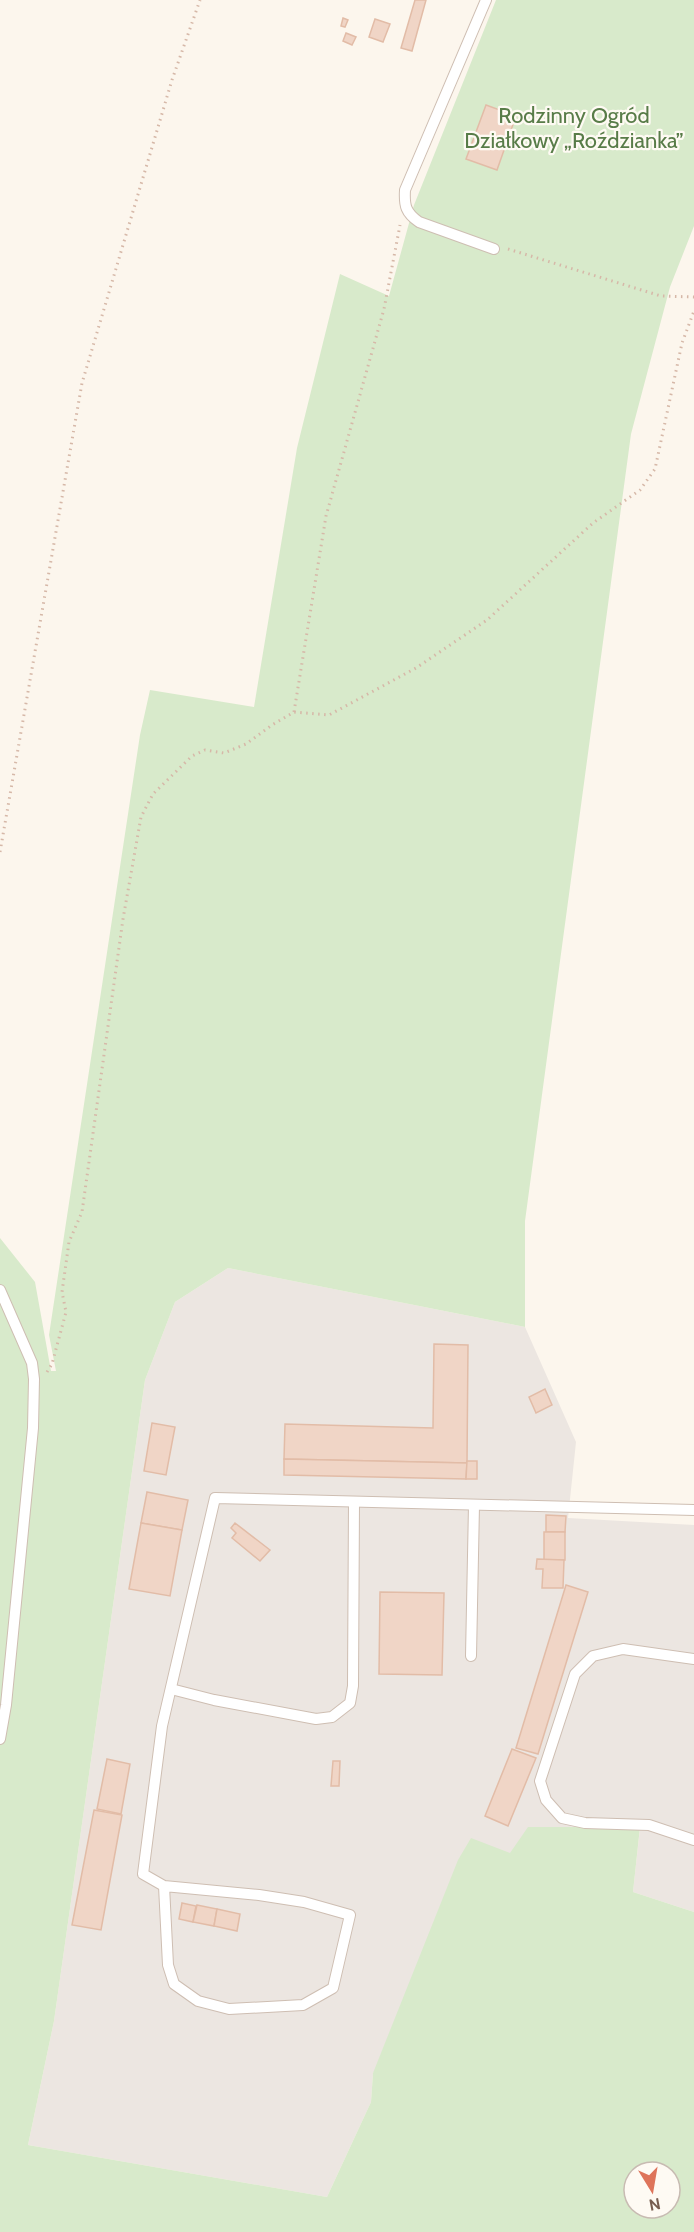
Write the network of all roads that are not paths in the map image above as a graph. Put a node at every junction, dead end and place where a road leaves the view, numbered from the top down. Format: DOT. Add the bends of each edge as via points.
graph roads {
  1 [pos="486,0"];
  2 [pos="494,249"];
  3 [pos="0,1290"];
  4 [pos="354,1502"];
  5 [pos="474,1505"];
  6 [pos="694,1510"];
  7 [pos="471,1656"];
  8 [pos="694,1659"];
  9 [pos="171,1689"];
  10 [pos="0,1739"];
  11 [pos="694,1840"];
  12 [pos="164,1887"];
  1 -- 2 [label="lane" via="405,190 404,204 419,222"];
  3 -- 10 [label="lane" via="32,1363 34,1379 32,1440"];
  4 -- 5 [label="lane"];
  4 -- 9 [label="lane" via="215,1498"];
  4 -- 9 [label="lane" via="350,1703 332,1717 316,1719"];
  5 -- 6 [label="lane"];
  5 -- 7 [label="lane"];
  8 -- 11 [label="lane" via="623,1649 593,1656 575,1674 540,1781 546,1800 562,1818 649,1826"];
  9 -- 12 [label="lane" via="162,1726 143,1874"];
  12 -- 12 [label="lane" via="168,1965 174,1984 198,2001 229,2009 303,2005 333,1988 350,1915 259,1895"];
}
